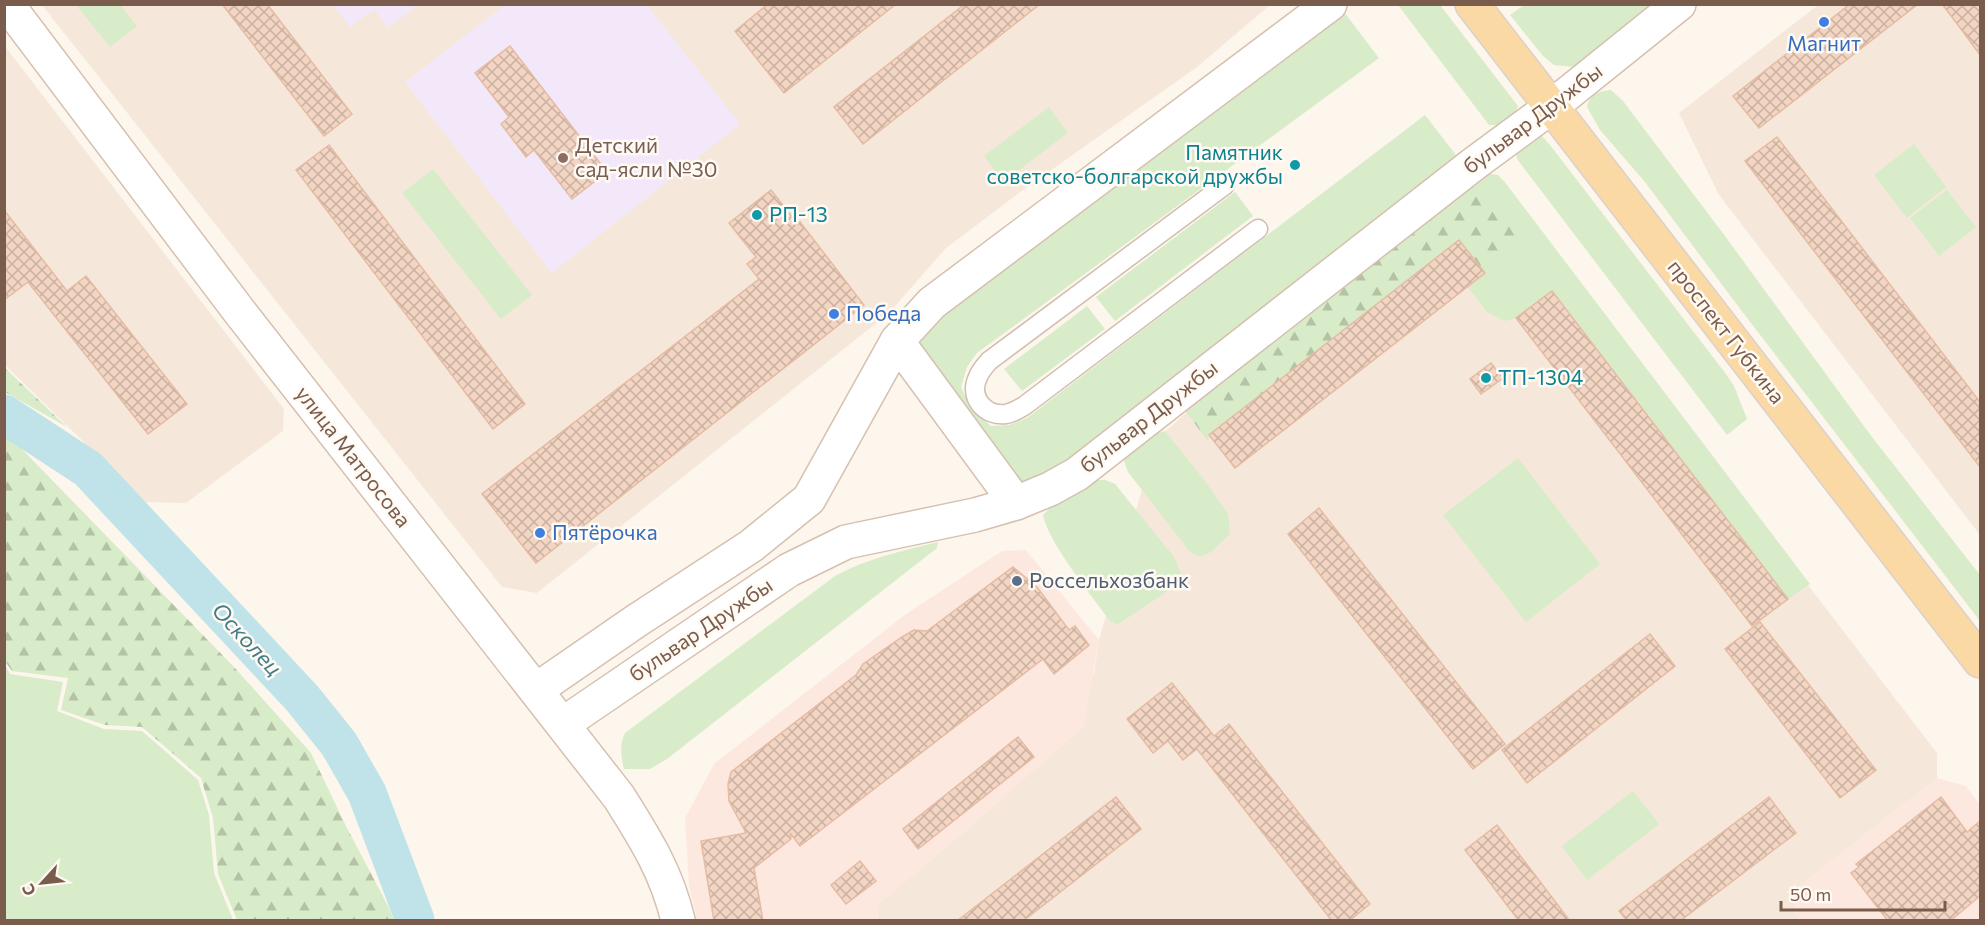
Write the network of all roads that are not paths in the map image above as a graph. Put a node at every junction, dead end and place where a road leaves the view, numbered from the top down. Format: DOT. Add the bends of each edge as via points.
graph roads {
  1 [pos="7,4"];
  2 [pos="1330,4"];
  3 [pos="1472,4"];
  4 [pos="1679,4"];
  5 [pos="1551,107"];
  6 [pos="1225,184"];
  7 [pos="1258,229"];
  8 [pos="897,341"];
  9 [pos="1016,503"];
  10 [pos="1980,661"];
  11 [pos="536,690"];
  12 [pos="563,724"];
  13 [pos="678,921"];
  1 -- 11 [label="main road, улица Матросова" via="232,302"];
  2 -- 8 [label="main road, бульвар Дружбы" via="932,303"];
  3 -- 5 [label="main road, проспект Губкина"];
  4 -- 5 [label="main road, бульвар Дружбы"];
  5 -- 9 [label="main road, бульвар Дружбы" via="1077,474"];
  5 -- 10 [label="main road, проспект Губкина"];
  6 -- 7 [label="street" via="989,361 974,389 979,404 992,414 1008,414 1024,406"];
  8 -- 9 [label="main road"];
  8 -- 11 [label="main road, бульвар Дружбы" via="809,499 751,546"];
  9 -- 12 [label="main road, бульвар Дружбы" via="846,542 789,570"];
  11 -- 12 [label="main road, улица Матросова"];
  12 -- 13 [label="main road, улица Матросова" via="640,830 659,863"];
}
